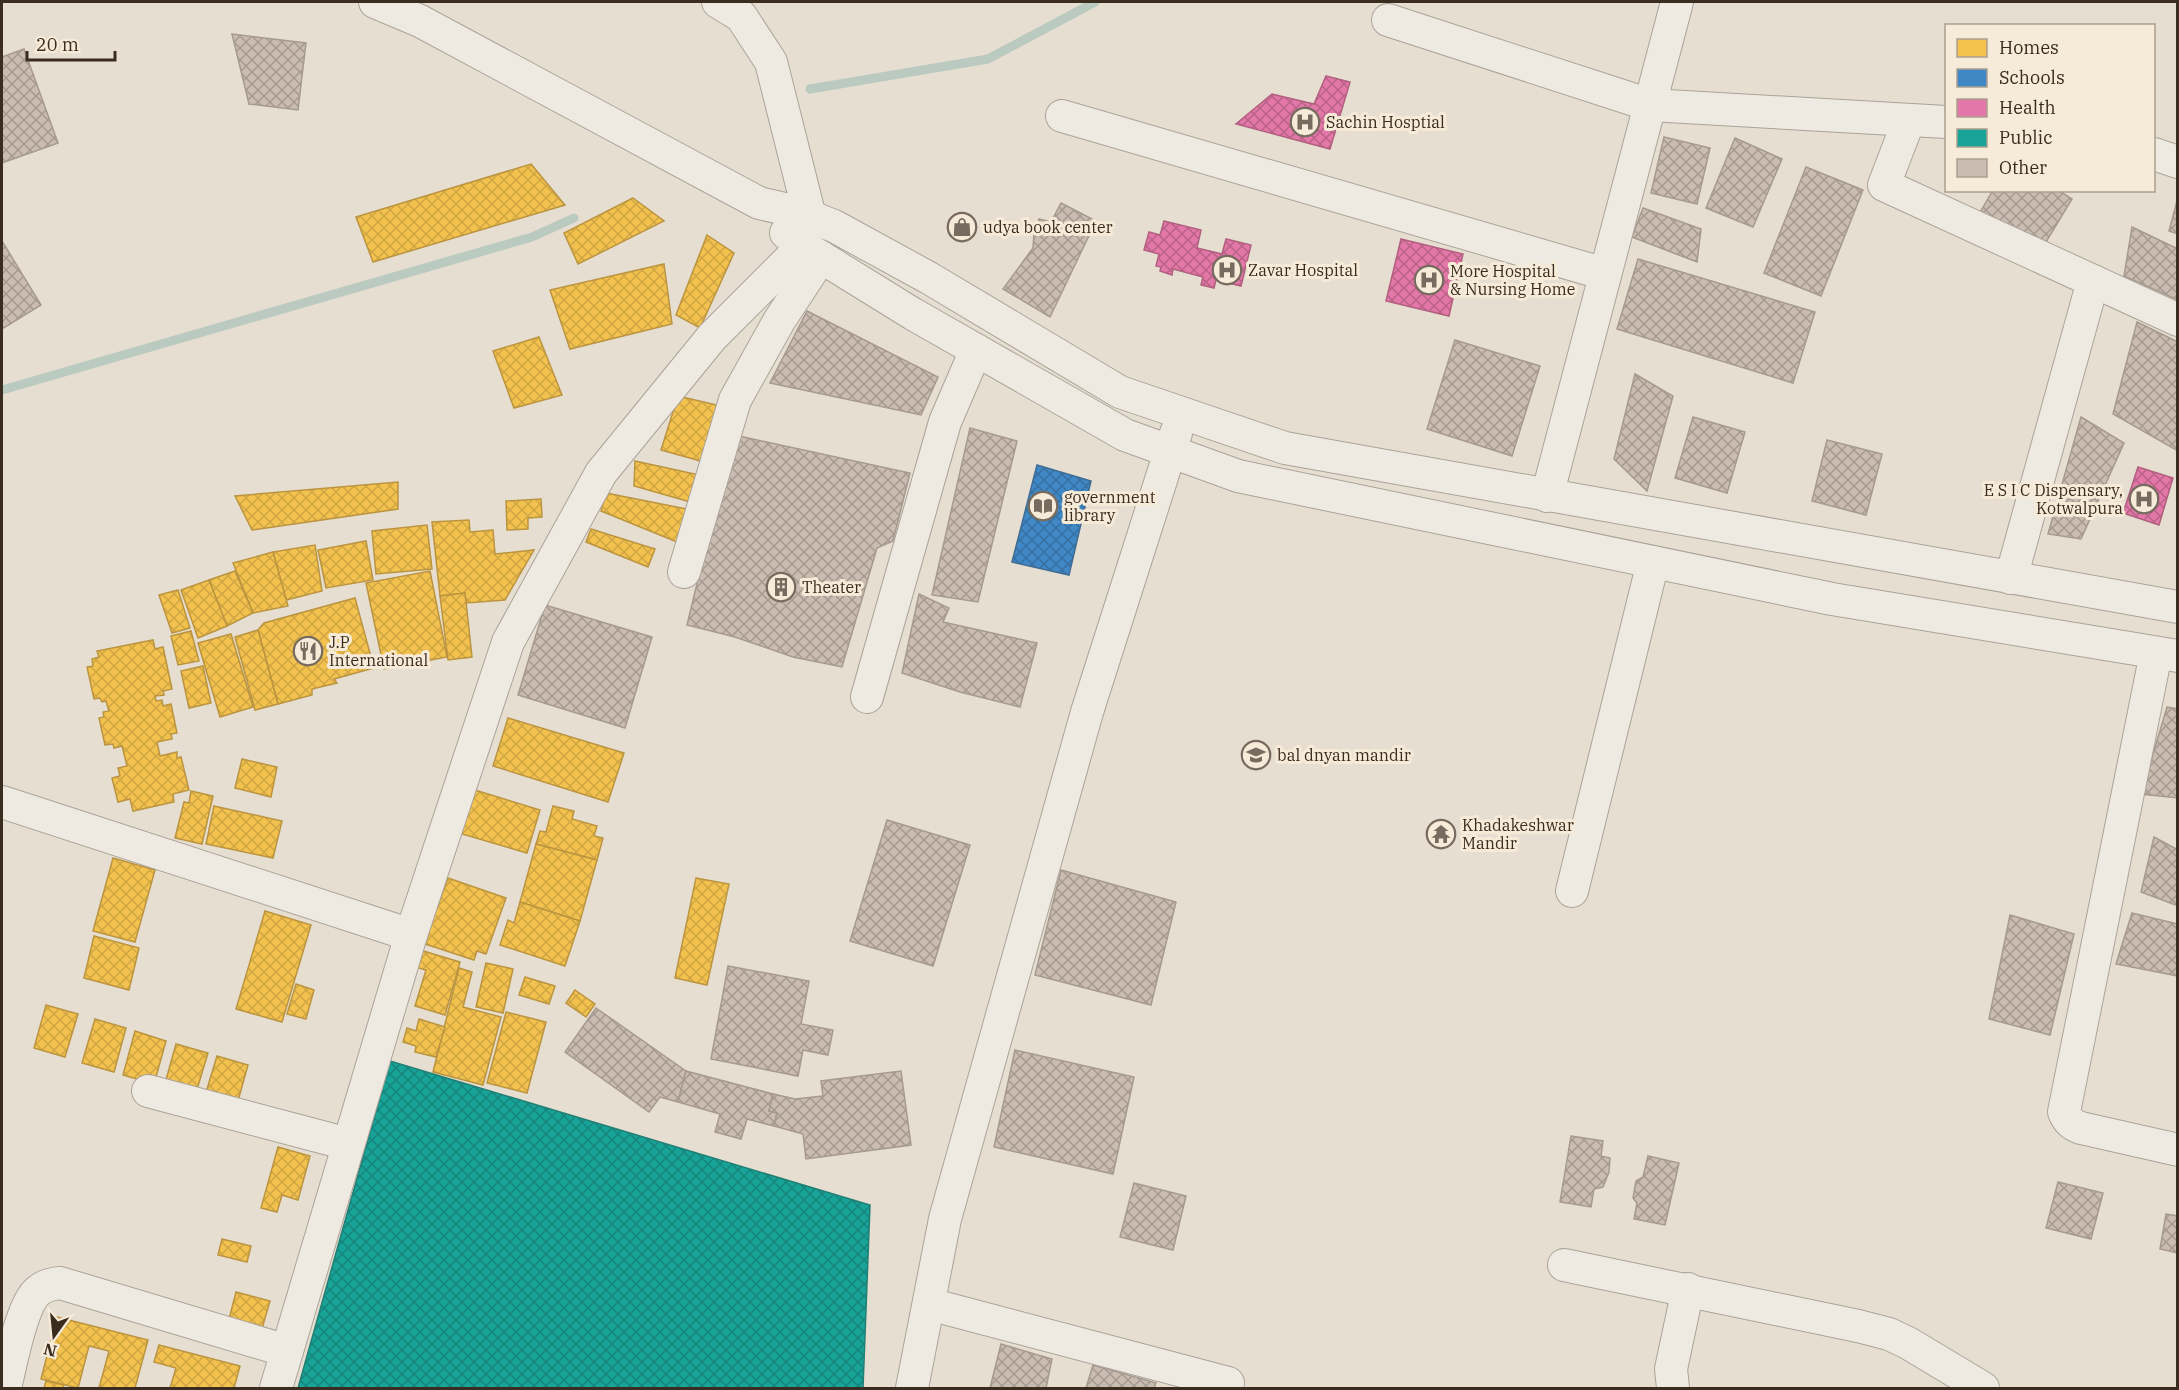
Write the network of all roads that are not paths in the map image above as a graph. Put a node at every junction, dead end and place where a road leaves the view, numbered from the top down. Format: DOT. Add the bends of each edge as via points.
graph roads {
  1 [pos="375,2"];
  2 [pos="718,2"];
  3 [pos="1677,2"];
  4 [pos="1388,20"];
  5 [pos="1650,105"];
  6 [pos="1062,116"];
  7 [pos="1909,120"];
  8 [pos="1945,122"];
  9 [pos="2155,154"];
  10 [pos="2178,162"];
  11 [pos="811,240"];
  12 [pos="1605,274"];
  13 [pos="2093,281"];
  14 [pos="2178,320"];
  15 [pos="976,350"];
  16 [pos="1182,413"];
  17 [pos="1170,451"];
  18 [pos="1547,496"];
  19 [pos="1653,562"];
  20 [pos="684,572"];
  21 [pos="2011,578"];
  22 [pos="2178,607"];
  23 [pos="2167,654"];
  24 [pos="867,697"];
  25 [pos="2,802"];
  26 [pos="1572,891"];
  27 [pos="411,935"];
  28 [pos="148,1092"];
  29 [pos="348,1144"];
  30 [pos="2178,1150"];
  31 [pos="1564,1265"];
  32 [pos="1688,1289"];
  33 [pos="928,1304"];
  34 [pos="287,1351"];
  35 [pos="1228,1383"];
  36 [pos="5,1389"];
  37 [pos="276,1389"];
  38 [pos="912,1389"];
  39 [pos="1673,1389"];
  40 [pos="1983,1389"];
  1 -- 11 [label="street" via="420,21 759,203"];
  2 -- 11 [label="street" via="741,16 771,62"];
  3 -- 5 [label="street"];
  4 -- 5 [label="street"];
  5 -- 7 [label="street"];
  5 -- 12 [label="street"];
  6 -- 12 [label="street"];
  7 -- 8 [label="street"];
  7 -- 13 [label="street" via="1884,185"];
  9 -- 10 [label="street"];
  11 -- 15 [label="street"];
  11 -- 16 [label="street" via="834,226 1120,392"];
  11 -- 20 [label="street" via="779,321 735,400"];
  11 -- 27 [label="street" via="712,337 601,473 508,642"];
  12 -- 18 [label="street"];
  13 -- 14 [label="street"];
  13 -- 21 [label="street"];
  15 -- 17 [label="street" via="1125,435"];
  15 -- 24 [label="street" via="945,422"];
  16 -- 17 [label="street"];
  16 -- 18 [label="street" via="1285,448"];
  17 -- 19 [label="street" via="1238,476"];
  17 -- 33 [label="street" via="1086,712 945,1220"];
  18 -- 21 [label="street"];
  19 -- 23 [label="street" via="1832,599"];
  19 -- 26 [label="street"];
  21 -- 22 [label="street"];
  23 -- 30 [label="street" via="2064,1112 2073,1125"];
  25 -- 27 [label="street"];
  27 -- 29 [label="street"];
  28 -- 29 [label="street"];
  29 -- 34 [label="street"];
  31 -- 32 [label="street"];
  32 -- 39 [label="street" via="1671,1368"];
  32 -- 40 [label="street" via="1889,1334"];
  33 -- 35 [label="street"];
  33 -- 38 [label="street"];
  34 -- 36 [label="street" via="60,1284 48,1285 27,1304"];
  34 -- 37 [label="street"];
}
